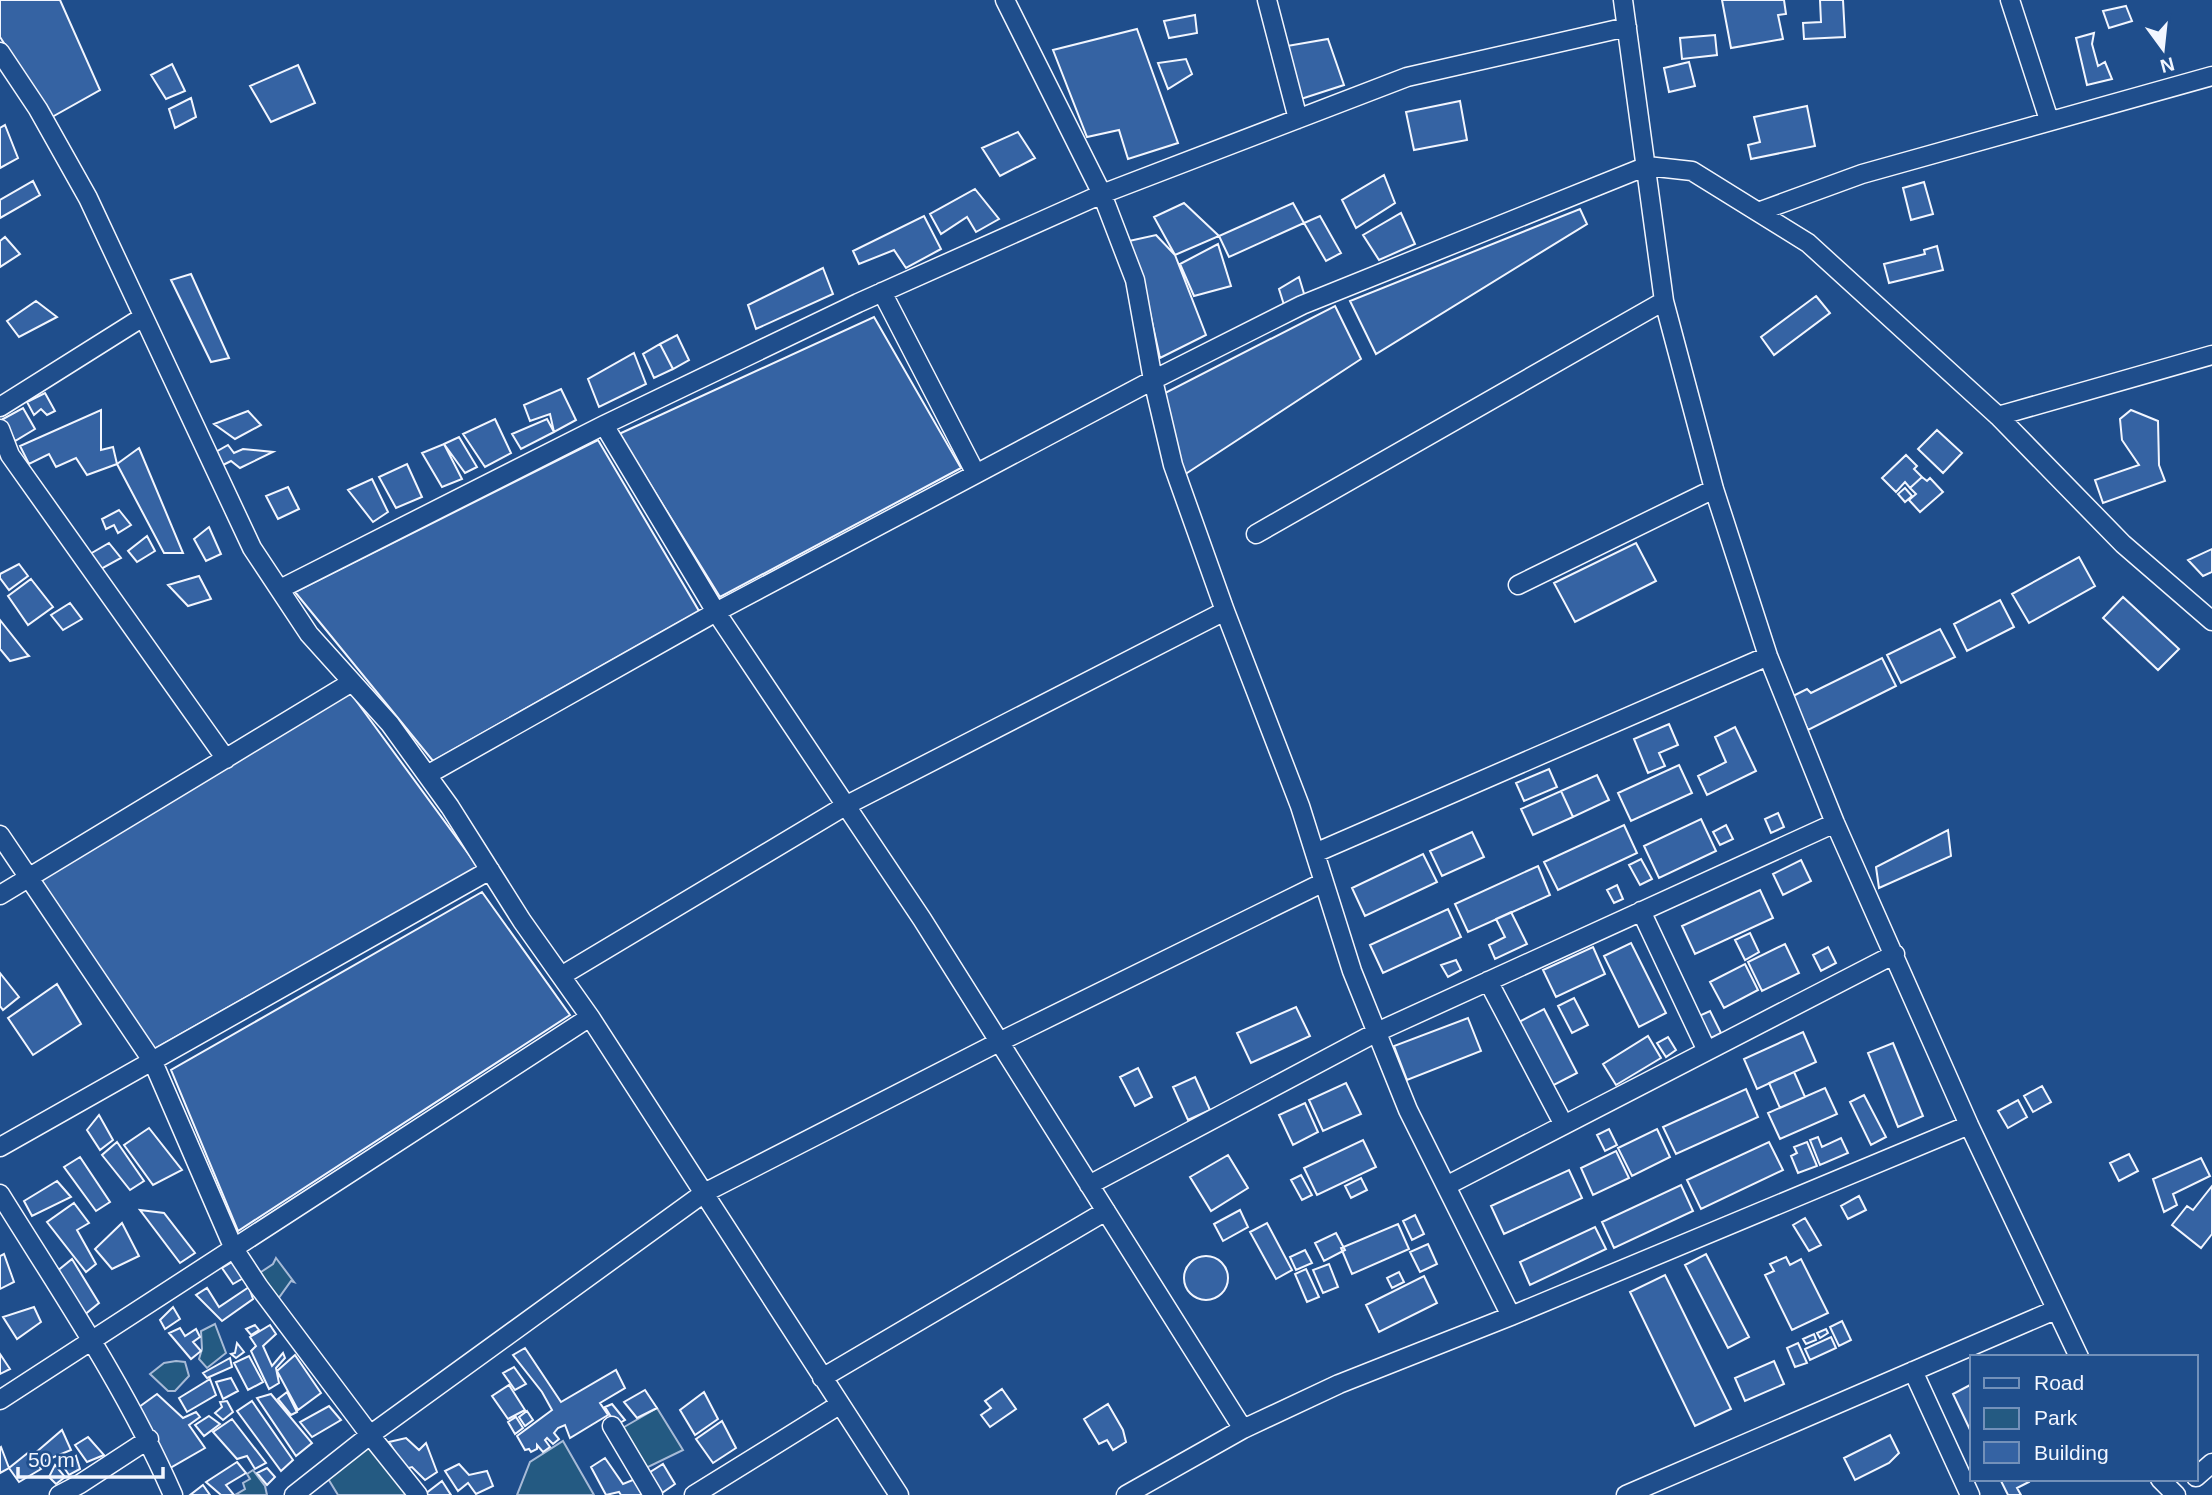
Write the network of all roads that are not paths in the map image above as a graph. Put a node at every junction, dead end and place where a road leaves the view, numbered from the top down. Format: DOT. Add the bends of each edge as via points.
graph roads {
  1 [pos="1005,0"];
  2 [pos="1267,0"];
  3 [pos="1623,0"];
  4 [pos="2010,0"];
  5 [pos="1627,27"];
  6 [pos="0,52"];
  7 [pos="2212,76"];
  8 [pos="1298,119"];
  9 [pos="2049,120"];
  10 [pos="1647,166"];
  11 [pos="1102,194"];
  12 [pos="1758,212"];
  13 [pos="882,292"];
  14 [pos="1664,301"];
  15 [pos="143,317"];
  16 [pos="2212,355"];
  17 [pos="1153,380"];
  18 [pos="0,407"];
  19 [pos="1998,416"];
  20 [pos="604,425"];
  21 [pos="0,429"];
  22 [pos="976,474"];
  23 [pos="1714,489"];
  24 [pos="1256,534"];
  25 [pos="1518,585"];
  26 [pos="280,589"];
  27 [pos="1225,611"];
  28 [pos="716,612"];
  29 [pos="2208,613"];
  30 [pos="1768,656"];
  31 [pos="352,682"];
  32 [pos="226,759"];
  33 [pos="427,775"];
  34 [pos="845,806"];
  35 [pos="1835,823"];
  36 [pos="0,835"];
  37 [pos="1315,853"];
  38 [pos="490,870"];
  39 [pos="29,879"];
  40 [pos="1324,883"];
  41 [pos="0,895"];
  42 [pos="1641,911"];
  43 [pos="1895,954"];
  44 [pos="561,976"];
  45 [pos="1488,981"];
  46 [pos="590,1017"];
  47 [pos="1377,1032"];
  48 [pos="999,1042"];
  49 [pos="1707,1051"];
  50 [pos="153,1062"];
  51 [pos="1564,1125"];
  52 [pos="1969,1125"];
  53 [pos="0,1147"];
  54 [pos="1089,1185"];
  55 [pos="1446,1186"];
  56 [pos="705,1193"];
  57 [pos="0,1194"];
  58 [pos="1106,1211"];
  59 [pos="234,1249"];
  60 [pos="2055,1310"];
  61 [pos="1511,1316"];
  62 [pos="92,1341"];
  63 [pos="2078,1355"];
  64 [pos="1913,1371"];
  65 [pos="822,1378"];
  66 [pos="0,1400"];
  67 [pos="839,1405"];
  68 [pos="612,1426"];
  69 [pos="1243,1429"];
  70 [pos="370,1435"];
  71 [pos="149,1439"];
  72 [pos="2212,1463"];
  73 [pos="2198,1475"];
  74 [pos="2162,1481"];
  75 [pos="59,1495"];
  76 [pos="173,1495"];
  77 [pos="294,1495"];
  78 [pos="418,1495"];
  79 [pos="653,1495"];
  80 [pos="694,1495"];
  81 [pos="899,1495"];
  82 [pos="1126,1495"];
  83 [pos="1626,1495"];
  84 [pos="1969,1495"];
  85 [pos="2176,1495"];
  1 -- 11 [label="street"];
  2 -- 8 [label="street"];
  3 -- 5 [label="street"];
  4 -- 9 [label="street"];
  5 -- 8 [label="street" via="1407,77"];
  5 -- 10 [label="street"];
  6 -- 15 [label="street" via="88,198"];
  7 -- 9 [label="street"];
  8 -- 11 [label="street"];
  9 -- 12 [label="street" via="1862,174"];
  10 -- 12 [label="street" via="1692,171"];
  10 -- 14 [label="street"];
  10 -- 17 [label="street" via="1302,305"];
  11 -- 13 [label="street"];
  11 -- 17 [label="street" via="1135,280"];
  12 -- 19 [label="street" via="1808,243"];
  13 -- 20 [label="street"];
  13 -- 22 [label="street"];
  14 -- 23 [label="street"];
  14 -- 24 [label="street"];
  15 -- 18 [label="street"];
  15 -- 26 [label="street" via="252,548"];
  16 -- 19 [label="street"];
  17 -- 22 [label="street"];
  17 -- 27 [label="street" via="1173,465"];
  19 -- 29 [label="street" via="2123,544"];
  20 -- 26 [label="street"];
  20 -- 28 [label="street"];
  21 -- 32 [label="street" via="10,455"];
  22 -- 28 [label="street"];
  23 -- 25 [label="street"];
  23 -- 30 [label="street"];
  26 -- 31 [label="street" via="309,634"];
  27 -- 34 [label="street"];
  27 -- 37 [label="street"];
  28 -- 33 [label="street"];
  28 -- 34 [label="street"];
  30 -- 35 [label="street"];
  30 -- 37 [label="street"];
  31 -- 32 [label="street"];
  31 -- 33 [label="street" via="390,723"];
  32 -- 39 [label="street"];
  33 -- 38 [label="street"];
  34 -- 44 [label="street"];
  34 -- 48 [label="street"];
  35 -- 42 [label="street"];
  35 -- 43 [label="street"];
  36 -- 39 [label="street"];
  37 -- 40 [label="street"];
  38 -- 44 [label="street"];
  38 -- 50 [label="street"];
  39 -- 41 [label="street"];
  39 -- 50 [label="street"];
  40 -- 47 [label="street"];
  40 -- 48 [label="street"];
  42 -- 45 [label="street"];
  42 -- 49 [label="street"];
  43 -- 49 [label="street"];
  43 -- 52 [label="street"];
  44 -- 46 [label="street"];
  45 -- 47 [label="street"];
  45 -- 51 [label="street"];
  46 -- 56 [label="street"];
  46 -- 59 [label="street"];
  47 -- 54 [label="street"];
  47 -- 55 [label="street" via="1408,1110"];
  48 -- 54 [label="street"];
  48 -- 56 [label="street"];
  49 -- 51 [label="street"];
  50 -- 53 [label="street"];
  50 -- 59 [label="street"];
  51 -- 55 [label="street"];
  52 -- 60 [label="street"];
  52 -- 61 [label="street"];
  54 -- 58 [label="street"];
  55 -- 61 [label="street"];
  56 -- 65 [label="street"];
  56 -- 70 [label="street"];
  57 -- 62 [label="street"];
  58 -- 65 [label="street"];
  58 -- 69 [label="street"];
  59 -- 62 [label="street"];
  59 -- 70 [label="street"];
  60 -- 63 [label="street"];
  60 -- 64 [label="street"];
  61 -- 69 [label="street" via="1339,1384"];
  62 -- 66 [label="street"];
  62 -- 71 [label="street"];
  64 -- 83 [label="street"];
  64 -- 84 [label="street"];
  65 -- 67 [label="street"];
  67 -- 80 [label="street"];
  67 -- 81 [label="street"];
  68 -- 79 [label="street"];
  69 -- 82 [label="street"];
  70 -- 77 [label="street"];
  70 -- 78 [label="street"];
  71 -- 75 [label="street"];
  71 -- 76 [label="street"];
  72 -- 73 [label="street"];
  74 -- 85 [label="street"];
}
